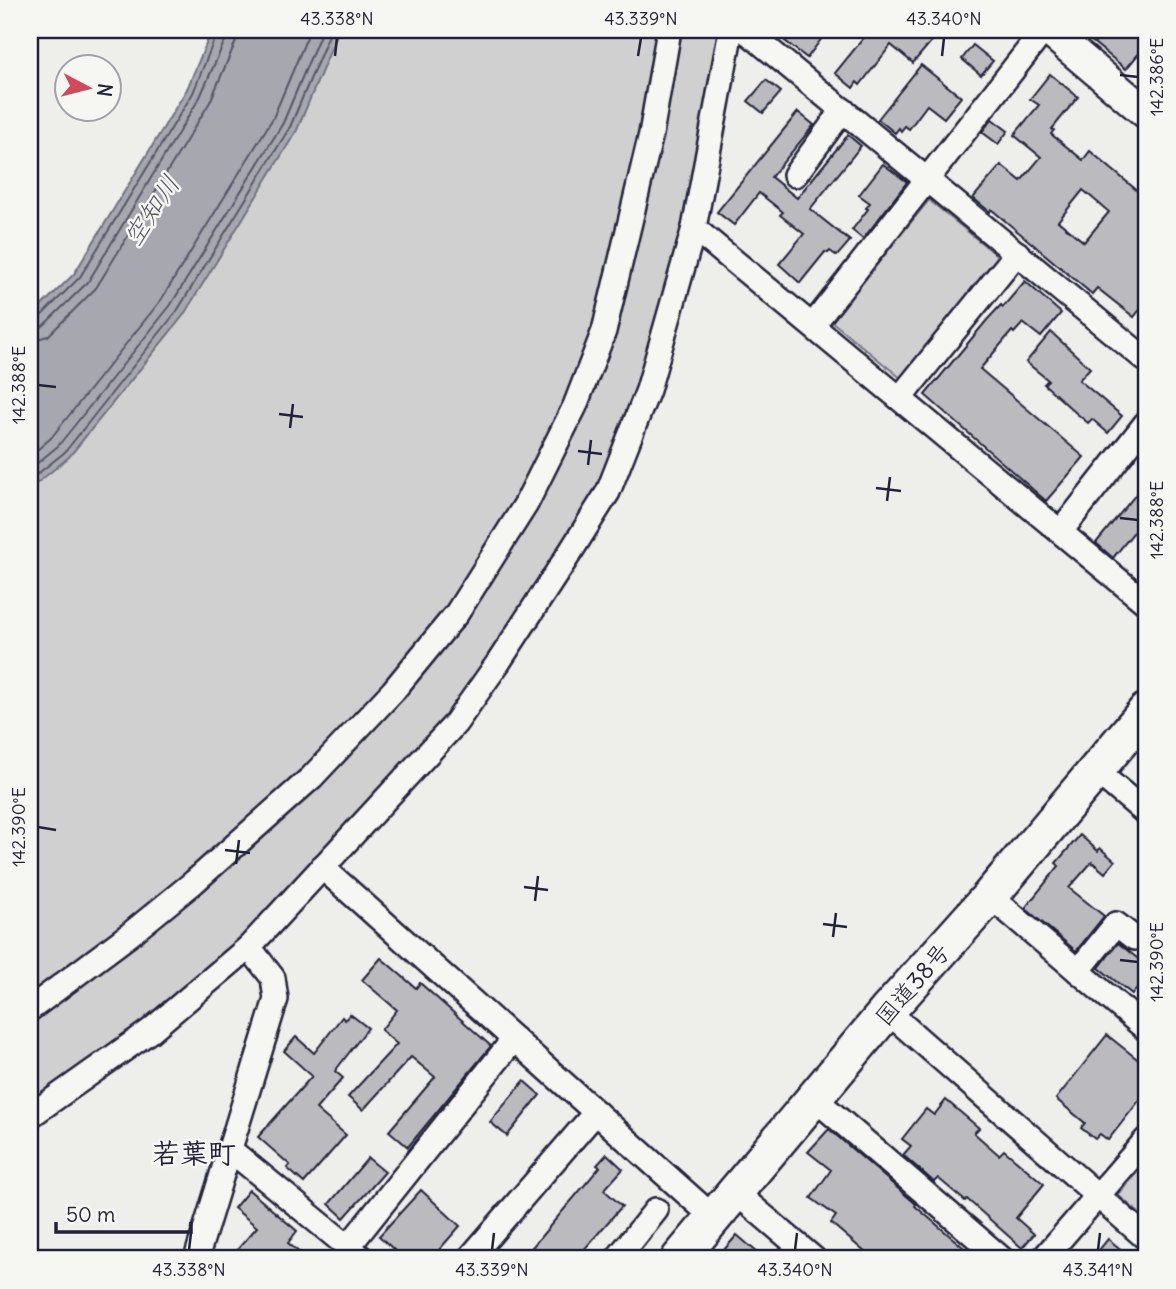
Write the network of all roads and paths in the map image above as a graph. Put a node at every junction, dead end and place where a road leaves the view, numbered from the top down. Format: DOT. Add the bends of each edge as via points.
graph roads {
  1 [pos="669,30"];
  2 [pos="730,30"];
  3 [pos="745,30"];
  4 [pos="1046,30"];
  5 [pos="844,110"];
  6 [pos="1146,113"];
  7 [pos="795,175"];
  8 [pos="928,179"];
  9 [pos="694,228"];
  10 [pos="1017,253"];
  11 [pos="813,325"];
  12 [pos="1146,360"];
  13 [pos="900,398"];
  14 [pos="1146,423"];
  15 [pos="1061,531"];
  16 [pos="1146,603"];
  17 [pos="1146,711"];
  18 [pos="1096,770"];
  19 [pos="1146,813"];
  20 [pos="321,867"];
  21 [pos="990,896"];
  22 [pos="1134,937"];
  23 [pos="248,947"];
  24 [pos="1078,971"];
  25 [pos="30,1009"];
  26 [pos="887,1011"];
  27 [pos="1146,1029"];
  28 [pos="514,1040"];
  29 [pos="814,1098"];
  30 [pos="596,1112"];
  31 [pos="30,1116"];
  32 [pos="1146,1140"];
  33 [pos="229,1149"];
  34 [pos="1098,1195"];
  35 [pos="724,1205"];
  36 [pos="656,1210"];
  37 [pos="1146,1238"];
  38 [pos="355,1253"];
  39 [pos="196,1259"];
  40 [pos="469,1259"];
  41 [pos="617,1259"];
  42 [pos="679,1259"];
  43 [pos="814,1259"];
  44 [pos="1002,1259"];
  45 [pos="1043,1259"];
  1 -- 25 [label="street" via="651,134 604,331 575,406 526,504 464,602 393,691 312,777 151,917"];
  2 -- 9 [label="street"];
  3 -- 5 [label="street"];
  4 -- 6 [label="main road"];
  4 -- 8 [label="street"];
  5 -- 7 [label="street"];
  5 -- 8 [label="street"];
  8 -- 10 [label="street"];
  8 -- 11 [label="street"];
  9 -- 11 [label="street"];
  9 -- 20 [label="street" via="648,390 608,492 455,724"];
  10 -- 12 [label="street"];
  10 -- 13 [label="street"];
  11 -- 13 [label="street"];
  13 -- 15 [label="street"];
  14 -- 15 [label="street"];
  15 -- 16 [label="street"];
  17 -- 18 [label="highway, 国道38号"];
  18 -- 19 [label="street"];
  18 -- 21 [label="highway, 国道38号"];
  20 -- 23 [label="street"];
  20 -- 28 [label="street"];
  21 -- 24 [label="street"];
  21 -- 26 [label="highway, 国道38号"];
  22 -- 24 [label="street" via="1116,924"];
  23 -- 31 [label="street" via="150,1031"];
  23 -- 33 [label="street" via="273,978 276,999"];
  24 -- 27 [label="street"];
  26 -- 29 [label="highway, 国道38号"];
  26 -- 34 [label="street"];
  28 -- 30 [label="street"];
  28 -- 38 [label="street"];
  29 -- 35 [label="highway, 国道38号"];
  29 -- 44 [label="street"];
  30 -- 35 [label="street"];
  30 -- 40 [label="street"];
  32 -- 34 [label="street"];
  33 -- 38 [label="street"];
  33 -- 39 [label="street"];
  34 -- 37 [label="street"];
  34 -- 45 [label="street"];
  35 -- 42 [label="highway, 国道38号"];
  35 -- 43 [label="street"];
  36 -- 41 [label="street"];
}
